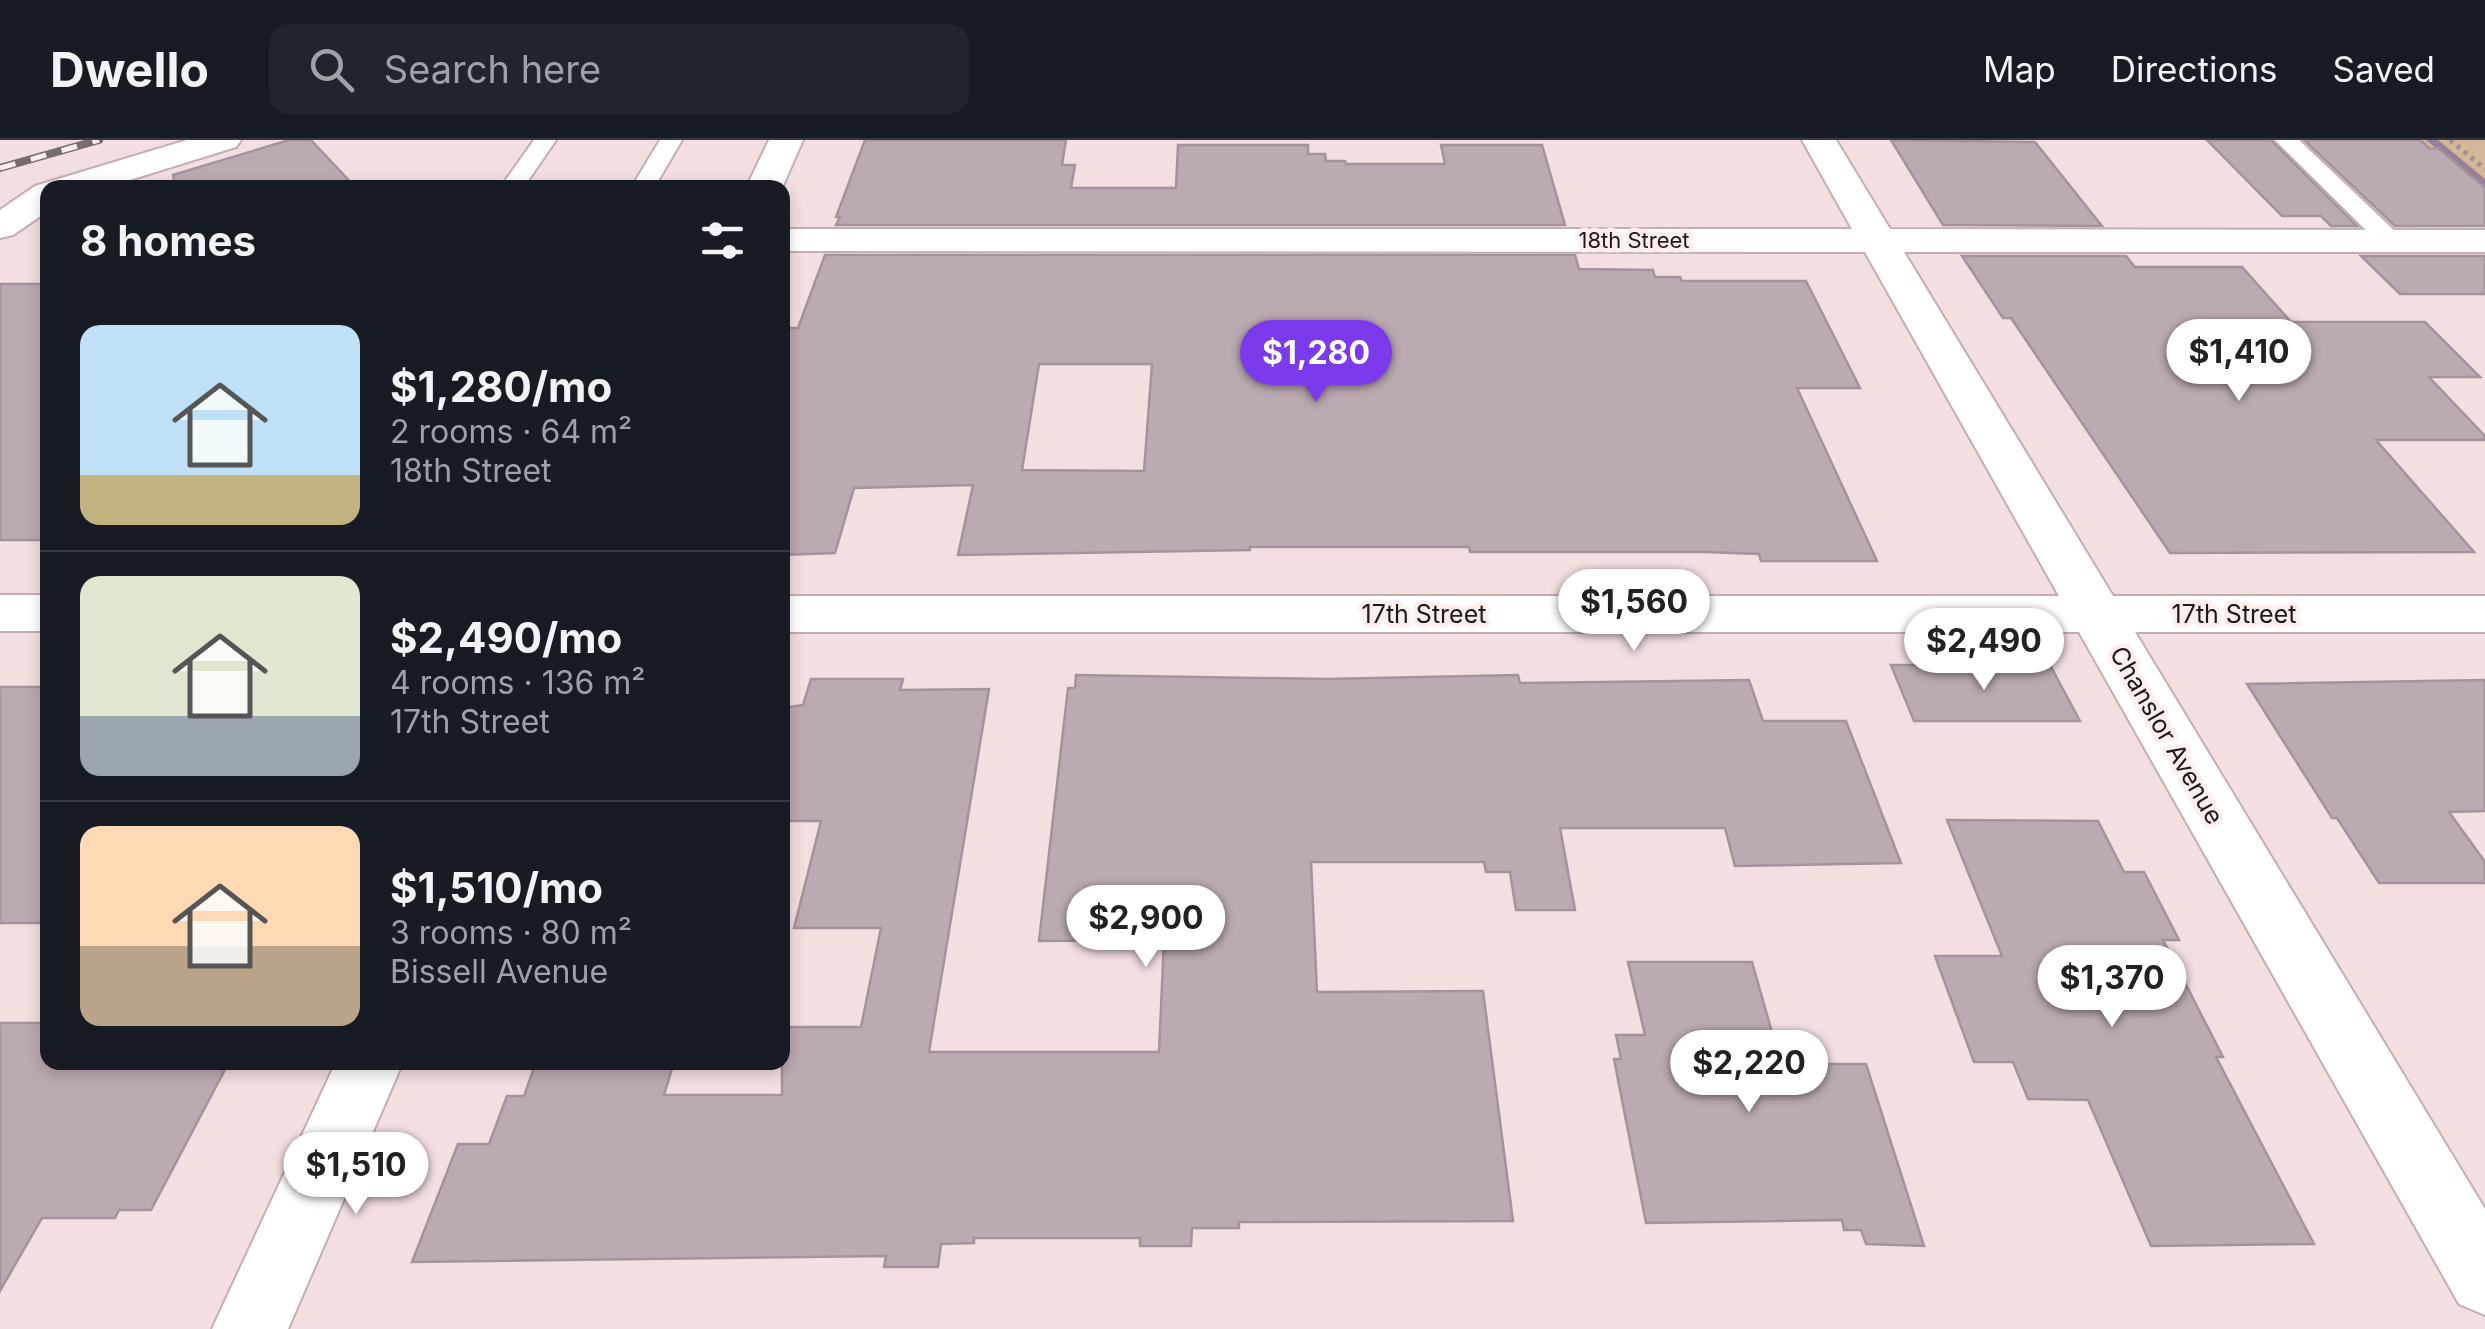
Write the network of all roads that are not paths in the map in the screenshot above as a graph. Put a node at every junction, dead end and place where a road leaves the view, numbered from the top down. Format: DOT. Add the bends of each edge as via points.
graph roads {
  1 [pos="224,140"];
  2 [pos="545,140"];
  3 [pos="670,140"];
  4 [pos="786,140"];
  5 [pos="1819,140"];
  6 [pos="2286,140"];
  7 [pos="91,180"];
  8 [pos="517,180"];
  9 [pos="647,180"];
  10 [pos="768,180"];
  11 [pos="40,198"];
  12 [pos="0,227"];
  13 [pos="0,239"];
  14 [pos="40,239"];
  15 [pos="790,240"];
  16 [pos="1878,240"];
  17 [pos="2392,241"];
  18 [pos="2485,241"];
  19 [pos="0,613"];
  20 [pos="40,613"];
  21 [pos="790,614"];
  22 [pos="2096,614"];
  23 [pos="2485,614"];
  24 [pos="366,1070"];
  25 [pos="2485,1278"];
  26 [pos="250,1329"];
  1 -- 7 [label="street"];
  2 -- 8 [label="lane"];
  3 -- 9 [label="lane"];
  4 -- 10 [label="street"];
  5 -- 16 [label="street, Chanslor Avenue"];
  6 -- 17 [label="lane"];
  11 -- 12 [label="street"];
  13 -- 14 [label="street"];
  15 -- 16 [label="street, 18th Street"];
  16 -- 17 [label="street, 18th Street"];
  16 -- 22 [label="street, Chanslor Avenue"];
  17 -- 18 [label="street, 18th Street"];
  19 -- 20 [label="street"];
  21 -- 22 [label="street, 17th Street"];
  22 -- 23 [label="street, 17th Street"];
  22 -- 25 [label="street, Chanslor Avenue"];
  24 -- 26 [label="street"];
}
